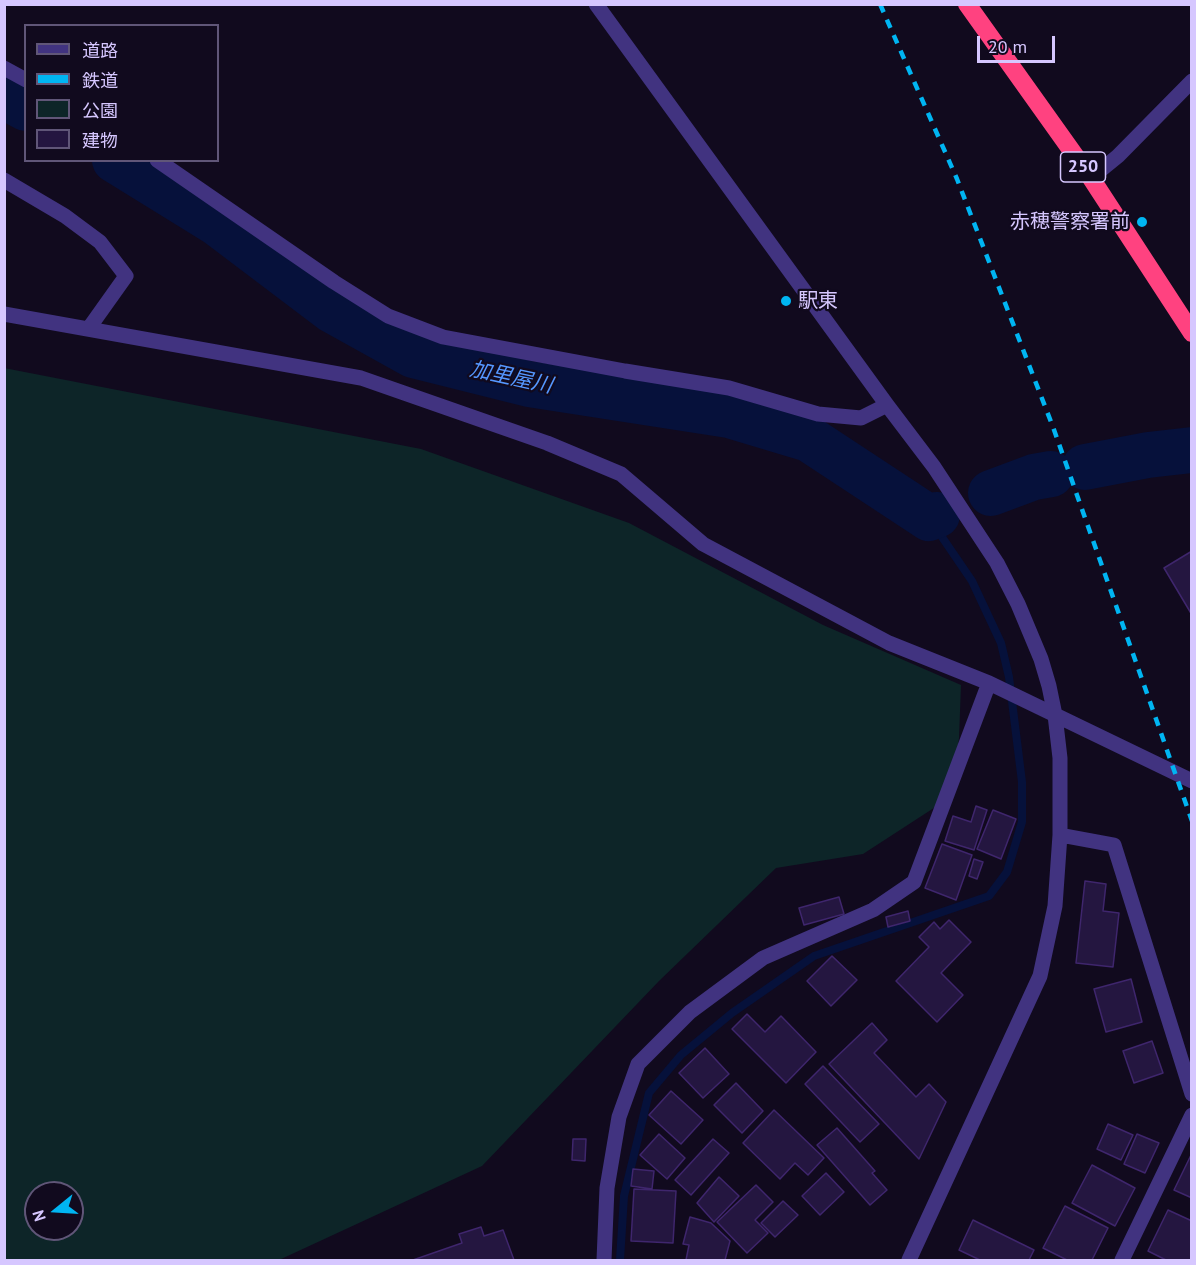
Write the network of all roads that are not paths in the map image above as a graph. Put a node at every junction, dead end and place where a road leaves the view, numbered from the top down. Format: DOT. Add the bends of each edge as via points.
graph roads {
  1 [pos="596,4"];
  2 [pos="968,4"];
  3 [pos="4,68"];
  4 [pos="24,79"];
  5 [pos="1191,81"];
  6 [pos="160,162"];
  7 [pos="1091,178"];
  8 [pos="4,180"];
  9 [pos="4,314"];
  10 [pos="89,328"];
  11 [pos="1191,333"];
  12 [pos="887,405"];
  13 [pos="989,683"];
  14 [pos="1055,715"];
  15 [pos="1191,781"];
  16 [pos="1060,835"];
  17 [pos="1191,1094"];
  18 [pos="1191,1115"];
  19 [pos="604,1260"];
  20 [pos="909,1260"];
  21 [pos="1122,1260"];
  1 -- 12 [label="street"];
  2 -- 7 [label="highway, 250"];
  3 -- 4 [label="street"];
  5 -- 7 [label="street" via="1118,156"];
  6 -- 12 [label="street" via="388,316 443,337 729,388 818,414 861,418"];
  7 -- 11 [label="highway, 250"];
  8 -- 10 [label="street" via="100,242 126,276"];
  9 -- 10 [label="street"];
  10 -- 13 [label="street" via="361,378 547,443 621,474 703,544 889,644"];
  12 -- 14 [label="street" via="934,467 997,563 1041,659"];
  13 -- 14 [label="street"];
  13 -- 19 [label="street" via="914,882 873,910 763,958 690,1012 638,1064 619,1117 607,1188"];
  14 -- 15 [label="street"];
  14 -- 16 [label="street" via="1060,758"];
  16 -- 17 [label="street" via="1114,845"];
  16 -- 20 [label="street" via="1054,906 1040,976"];
  18 -- 21 [label="street"];
}
